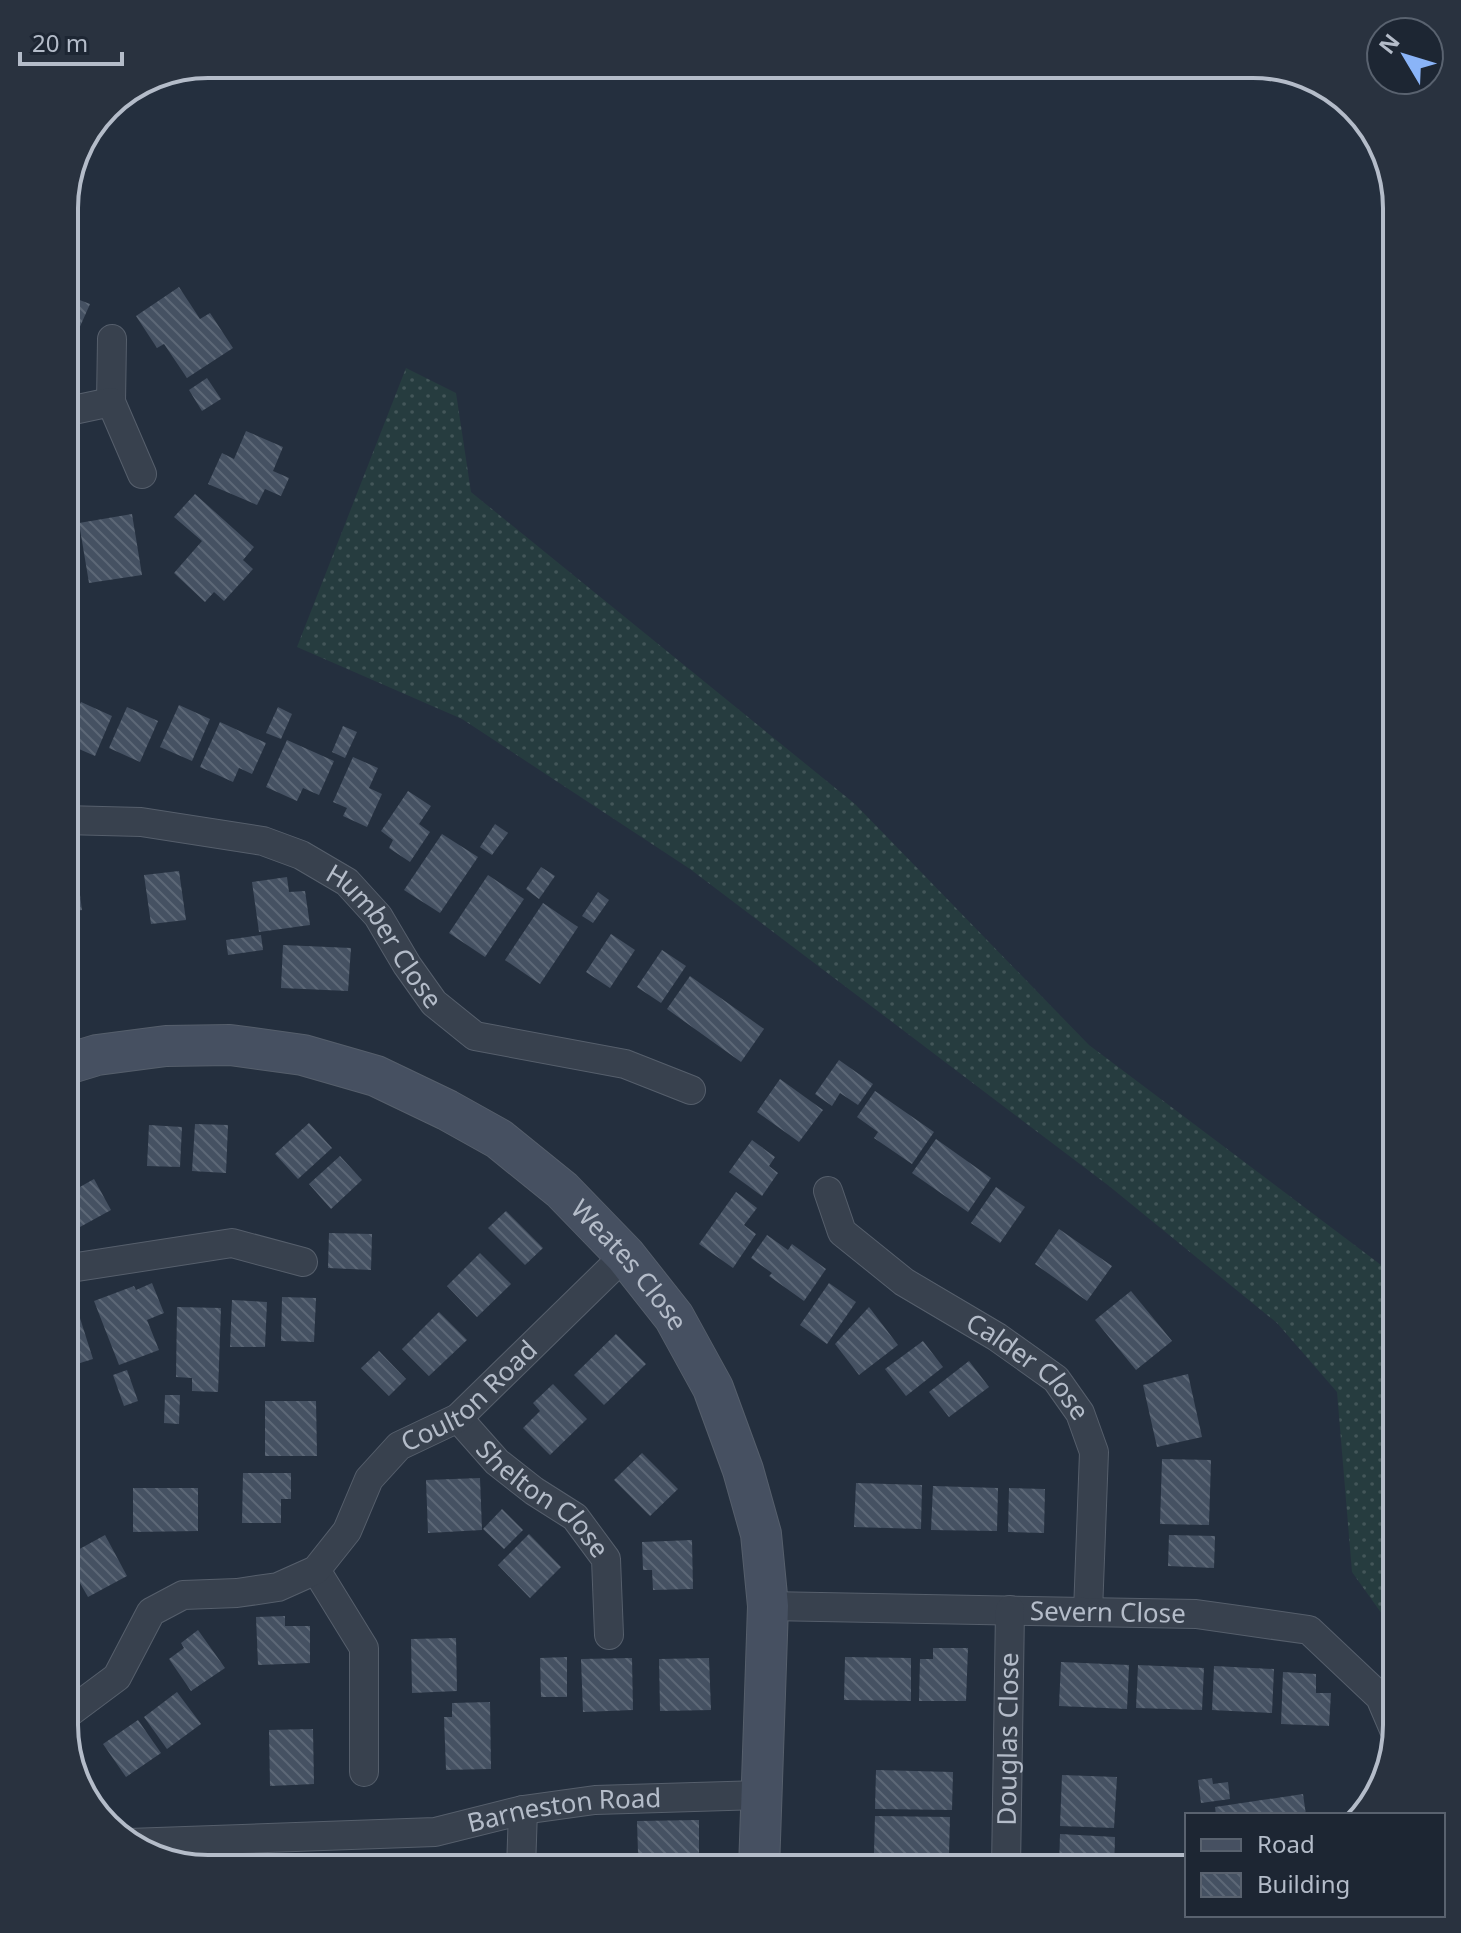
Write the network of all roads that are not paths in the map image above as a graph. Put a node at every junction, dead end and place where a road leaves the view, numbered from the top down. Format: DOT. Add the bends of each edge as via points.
graph roads {
  1 [pos="112,339"];
  2 [pos="111,402"];
  3 [pos="78,409"];
  4 [pos="142,474"];
  5 [pos="78,820"];
  6 [pos="78,1061"];
  7 [pos="691,1090"];
  8 [pos="828,1191"];
  9 [pos="625,1255"];
  10 [pos="303,1262"];
  11 [pos="78,1267"];
  12 [pos="458,1418"];
  13 [pos="316,1570"];
  14 [pos="768,1606"];
  15 [pos="1010,1610"];
  16 [pos="1088,1612"];
  17 [pos="609,1635"];
  18 [pos="1383,1704"];
  19 [pos="78,1706"];
  20 [pos="364,1772"];
  21 [pos="761,1795"];
  22 [pos="523,1810"];
  23 [pos="152,1842"];
  24 [pos="521,1855"];
  25 [pos="759,1855"];
  26 [pos="1006,1855"];
  1 -- 2 [label="street"];
  2 -- 3 [label="street"];
  2 -- 4 [label="street"];
  5 -- 7 [label="street, Humber Close" via="141,822 263,841 301,855 347,882 378,916 434,1003 475,1036 625,1064"];
  6 -- 9 [label="street, Weates Close" via="166,1046 230,1045 303,1055 376,1076 499,1139 562,1190"];
  8 -- 16 [label="street, Calder Close" via="842,1232 904,1282 1056,1379 1080,1413 1094,1452"];
  9 -- 12 [label="street, Coulton Road"];
  9 -- 14 [label="street, Weates Close" via="674,1317 713,1388 761,1534"];
  10 -- 11 [label="street" via="232,1243"];
  12 -- 13 [label="street, Coulton Road" via="399,1446 369,1479 347,1531"];
  12 -- 17 [label="street, Shelton Close" via="497,1462 575,1517 606,1559"];
  13 -- 19 [label="street, Coulton Road" via="278,1587 183,1595 151,1612 117,1677"];
  13 -- 20 [label="street" via="364,1648"];
  14 -- 15 [label="street, Severn Close"];
  14 -- 21 [label="street, Weates Close"];
  15 -- 16 [label="street, Severn Close"];
  15 -- 26 [label="street, Douglas Close"];
  16 -- 18 [label="street, Severn Close" via="1196,1614 1309,1630"];
  21 -- 22 [label="street, Barneston Road" via="595,1800"];
  21 -- 25 [label="street, Weates Close"];
  22 -- 23 [label="street, Barneston Road" via="435,1832"];
  22 -- 24 [label="street"];
}
